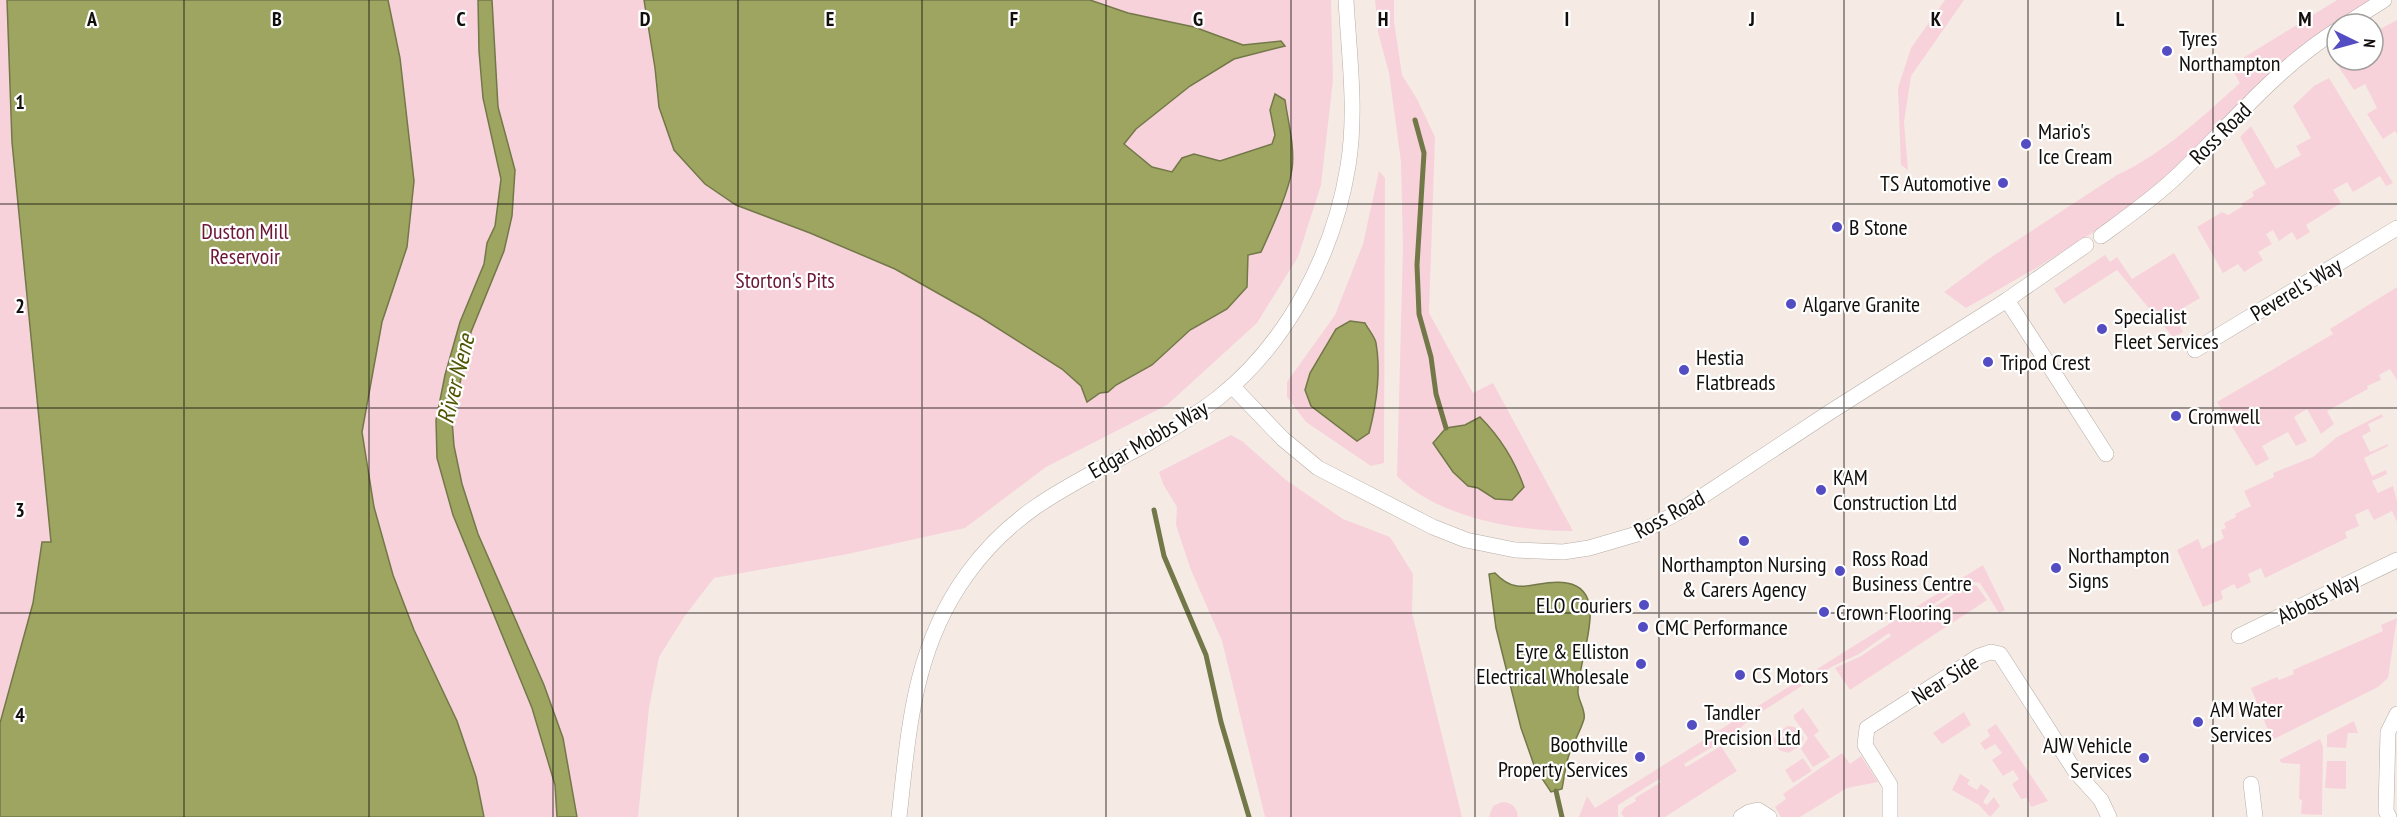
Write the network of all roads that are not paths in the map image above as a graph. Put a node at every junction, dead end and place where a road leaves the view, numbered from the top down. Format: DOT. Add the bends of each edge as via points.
graph roads {
  1 [pos="1346,0"];
  2 [pos="2384,0"];
  3 [pos="2365,12"];
  4 [pos="2325,38"];
  5 [pos="2397,228"];
  6 [pos="2101,236"];
  7 [pos="2086,245"];
  8 [pos="2007,300"];
  9 [pos="2195,350"];
  10 [pos="1232,386"];
  11 [pos="2106,454"];
  12 [pos="2397,560"];
  13 [pos="2239,636"];
  14 [pos="2397,714"];
  15 [pos="2251,784"];
  16 [pos="899,817"];
  17 [pos="1741,817"];
  18 [pos="1769,817"];
  19 [pos="1890,817"];
  20 [pos="2109,817"];
  21 [pos="2255,817"];
  22 [pos="2389,817"];
  1 -- 10 [label="street, Edgar Mobbs Way" via="1351,135 1335,222 1310,283 1292,314"];
  2 -- 3 [label="street"];
  4 -- 6 [label="street, Ross Road" via="2283,71 2176,177"];
  5 -- 9 [label="street, Peverel's Way"];
  7 -- 8 [label="street, Ross Road"];
  8 -- 10 [label="street, Ross Road" via="1677,513 1617,541 1563,552 1515,550 1466,540 1335,478 1283,440"];
  8 -- 11 [label="street"];
  10 -- 16 [label="street, Edgar Mobbs Way" via="1174,428 1046,498 1000,535 968,573 942,616 922,666 912,704"];
  12 -- 13 [label="street, Abbots Way"];
  14 -- 22 [label="street" via="2388,732"];
  15 -- 21 [label="street"];
  17 -- 18 [label="street" via="1758,810"];
  19 -- 20 [label="street, Near Side" via="1890,785 1865,745 1867,728 1991,652 2000,654"];
}
